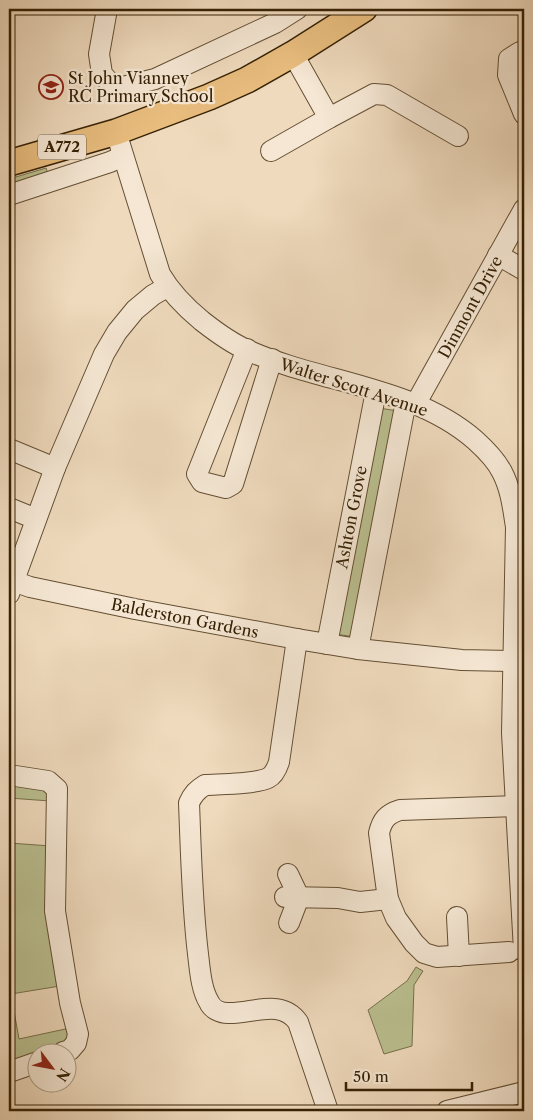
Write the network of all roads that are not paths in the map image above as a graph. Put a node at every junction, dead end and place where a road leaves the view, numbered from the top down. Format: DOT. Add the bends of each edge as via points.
graph roads {
  1 [pos="108,9"];
  2 [pos="297,9"];
  3 [pos="364,9"];
  4 [pos="524,52"];
  5 [pos="293,54"];
  6 [pos="524,114"];
  7 [pos="329,118"];
  8 [pos="116,132"];
  9 [pos="458,136"];
  10 [pos="272,151"];
  11 [pos="123,156"];
  12 [pos="9,163"];
  13 [pos="9,194"];
  14 [pos="524,209"];
  15 [pos="498,256"];
  16 [pos="524,270"];
  17 [pos="167,286"];
  18 [pos="247,350"];
  19 [pos="272,359"];
  20 [pos="376,391"];
  21 [pos="410,403"];
  22 [pos="9,449"];
  23 [pos="55,468"];
  24 [pos="9,508"];
  25 [pos="36,519"];
  26 [pos="11,587"];
  27 [pos="519,592"];
  28 [pos="297,639"];
  29 [pos="327,644"];
  30 [pos="358,649"];
  31 [pos="513,661"];
  32 [pos="9,775"];
  33 [pos="515,806"];
  34 [pos="288,874"];
  35 [pos="292,897"];
  36 [pos="388,899"];
  37 [pos="457,917"];
  38 [pos="288,923"];
  39 [pos="517,951"];
  40 [pos="459,956"];
  41 [pos="76,1042"];
  42 [pos="28,1065"];
  43 [pos="9,1072"];
  44 [pos="524,1092"];
  45 [pos="328,1111"];
  46 [pos="447,1111"];
  1 -- 2 [label="street" via="99,54 102,74 110,83 123,88 155,80 275,23"];
  3 -- 5 [label="main road, A772"];
  4 -- 6 [label="street" via="509,59 508,75"];
  5 -- 7 [label="street"];
  5 -- 8 [label="main road, A772" via="209,97"];
  7 -- 9 [label="street" via="374,94 387,95"];
  7 -- 10 [label="street"];
  8 -- 11 [label="street, Walter Scott Avenue"];
  8 -- 12 [label="main road, A772"];
  11 -- 13 [label="street"];
  11 -- 17 [label="street, Walter Scott Avenue" via="154,257"];
  14 -- 15 [label="street, Dinmont Drive"];
  15 -- 16 [label="street"];
  15 -- 21 [label="street, Dinmont Drive"];
  17 -- 18 [label="street, Walter Scott Avenue" via="189,311"];
  17 -- 23 [label="street" via="135,310 116,332"];
  18 -- 19 [label="street, Walter Scott Avenue"];
  18 -- 19 [label="street, Walter Scott Avenue" via="198,474 202,482 226,488 233,484"];
  19 -- 20 [label="street, Walter Scott Avenue"];
  20 -- 21 [label="street, Walter Scott Avenue"];
  20 -- 29 [label="street, Ashton Grove"];
  21 -- 27 [label="street, Walter Scott Avenue" via="463,430 502,471 512,497"];
  21 -- 30 [label="street, Ashton Grove"];
  22 -- 23 [label="street"];
  23 -- 25 [label="street"];
  24 -- 25 [label="street"];
  25 -- 26 [label="street"];
  26 -- 28 [label="street, Balderston Gardens" via="30,587"];
  27 -- 31 [label="street, Walter Scott Avenue"];
  28 -- 29 [label="street, Balderston Gardens"];
  28 -- 45 [label="street" via="276,770 269,778 260,780 206,785 198,789 189,803 193,910 201,976 209,1004 226,1014 273,1008 293,1014"];
  29 -- 30 [label="street, Balderston Gardens"];
  30 -- 31 [label="street, Balderston Gardens" via="462,660"];
  31 -- 33 [label="street, Walter Scott Avenue"];
  32 -- 41 [label="street" via="48,781 56,789 55,910 78,1034"];
  33 -- 36 [label="street" via="400,810 385,817 379,833"];
  33 -- 39 [label="street, Walter Scott Avenue"];
  34 -- 35 [label="street"];
  35 -- 36 [label="street" via="360,902"];
  35 -- 38 [label="street"];
  36 -- 40 [label="street" via="396,918 424,953 437,957"];
  37 -- 40 [label="street"];
  39 -- 40 [label="street"];
  42 -- 43 [label="street"];
  44 -- 46 [label="street"];
}
